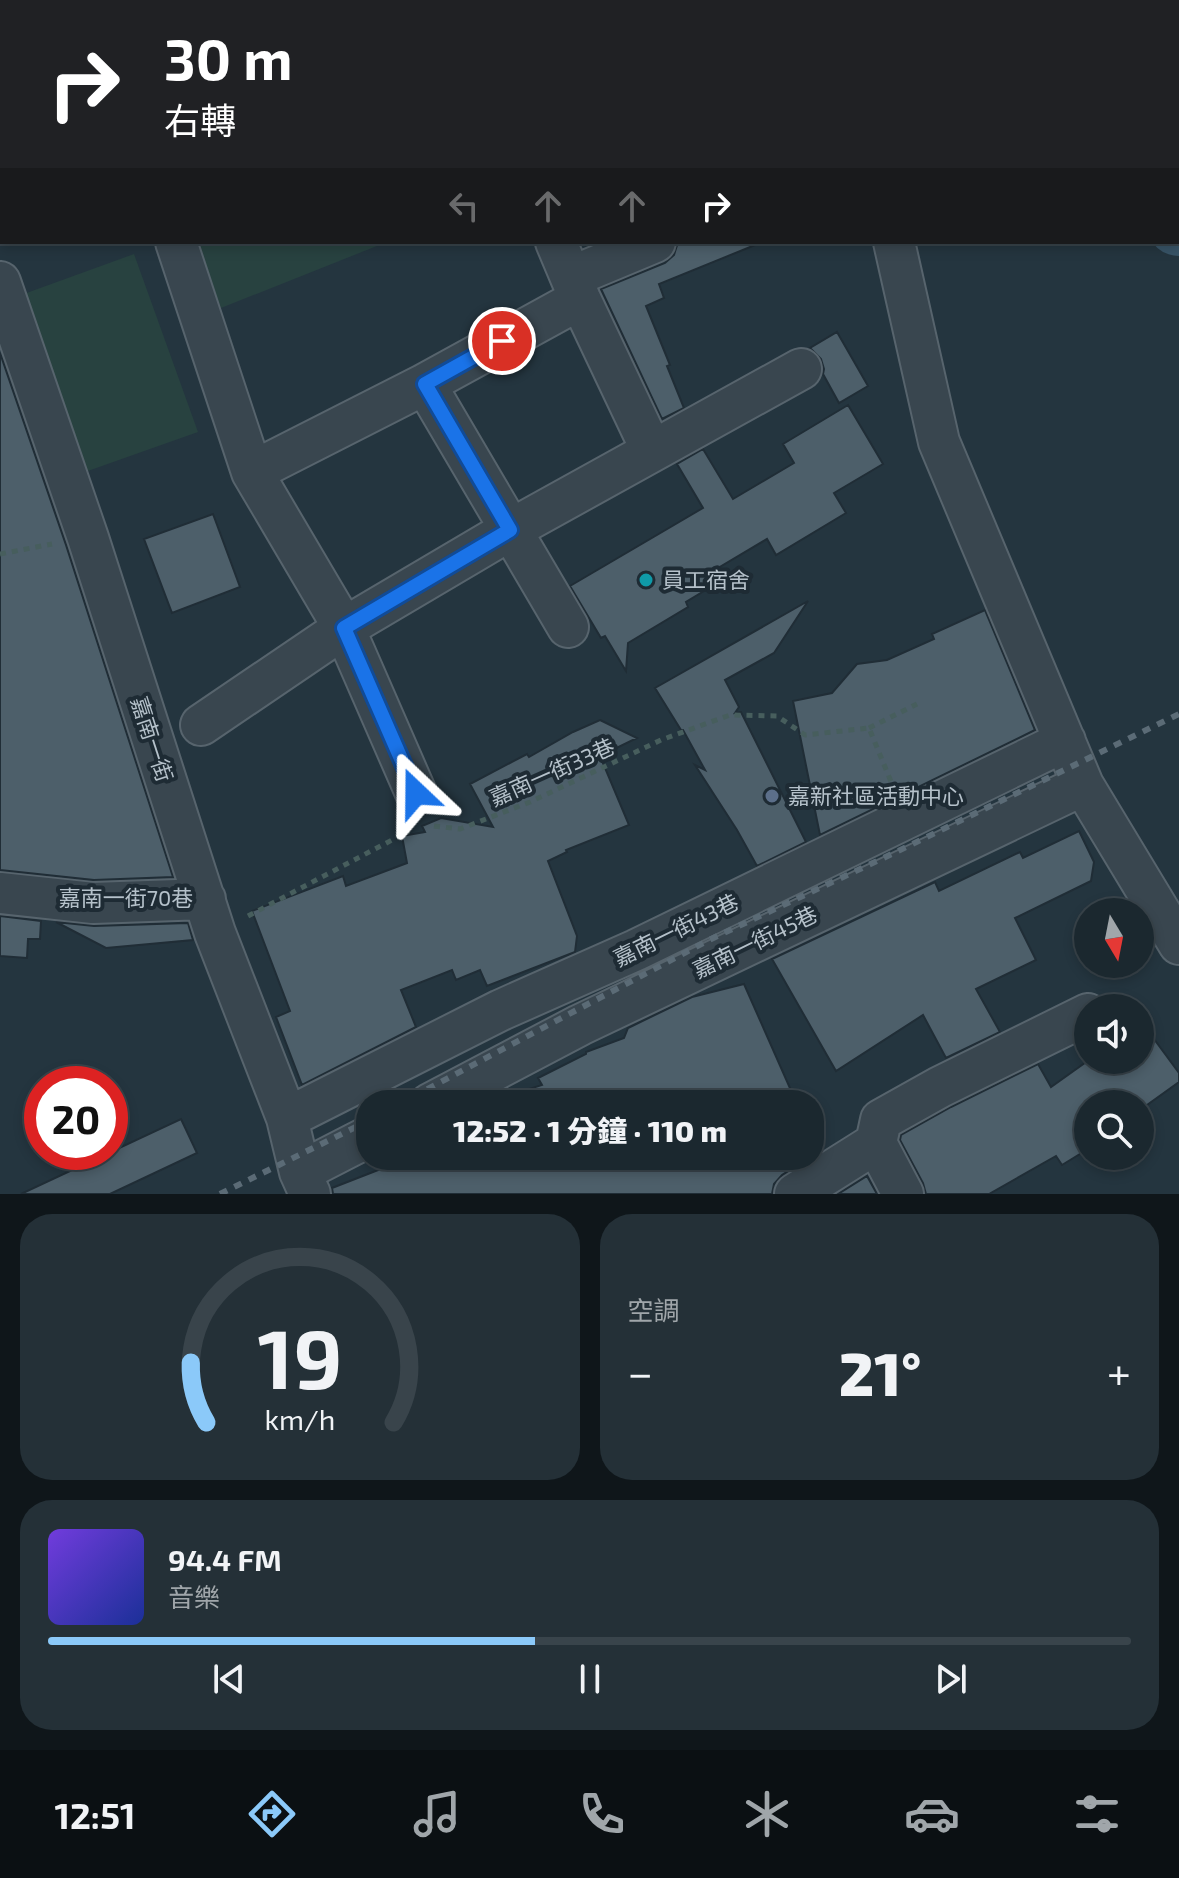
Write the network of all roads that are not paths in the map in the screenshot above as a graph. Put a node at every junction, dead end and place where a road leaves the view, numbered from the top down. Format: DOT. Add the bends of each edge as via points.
graph roads {
  1 [pos="177,244"];
  2 [pos="649,244"];
  3 [pos="894,244"];
  4 [pos="569,272"];
  5 [pos="0,282"];
  6 [pos="801,369"];
  7 [pos="425,384"];
  8 [pos="652,451"];
  9 [pos="252,472"];
  10 [pos="510,530"];
  11 [pos="568,627"];
  12 [pos="344,628"];
  13 [pos="201,725"];
  14 [pos="1065,741"];
  15 [pos="1083,785"];
  16 [pos="416,793"];
  17 [pos="0,893"];
  18 [pos="210,916"];
  19 [pos="1179,944"];
  20 [pos="1074,1021"];
  21 [pos="457,1090"];
  22 [pos="287,1118"];
  23 [pos="876,1143"];
  24 [pos="356,1146"];
  25 [pos="305,1183"];
  26 [pos="795,1194"];
  27 [pos="903,1194"];
  1 -- 9 [label="street"];
  2 -- 4 [label="street"];
  3 -- 14 [label="street" via="939,442"];
  4 -- 7 [label="street"];
  4 -- 8 [label="street"];
  5 -- 18 [label="street, 嘉南一街"];
  6 -- 8 [label="street"];
  7 -- 9 [label="street"];
  7 -- 10 [label="street"];
  8 -- 10 [label="street"];
  9 -- 12 [label="street"];
  10 -- 11 [label="street"];
  10 -- 12 [label="street"];
  12 -- 13 [label="street"];
  12 -- 16 [label="street"];
  14 -- 15 [label="street"];
  14 -- 22 [label="street, 嘉南一街43巷"];
  15 -- 19 [label="street"];
  15 -- 21 [label="street, 嘉南一街45巷" via="580,1025"];
  17 -- 18 [label="street, 嘉南一街70巷"];
  18 -- 22 [label="street, 嘉南一街"];
  20 -- 23 [label="street" via="881,1120"];
  22 -- 25 [label="street, 嘉南一街"];
  23 -- 26 [label="street"];
  23 -- 27 [label="street"];
  24 -- 25 [label="street"];
}
